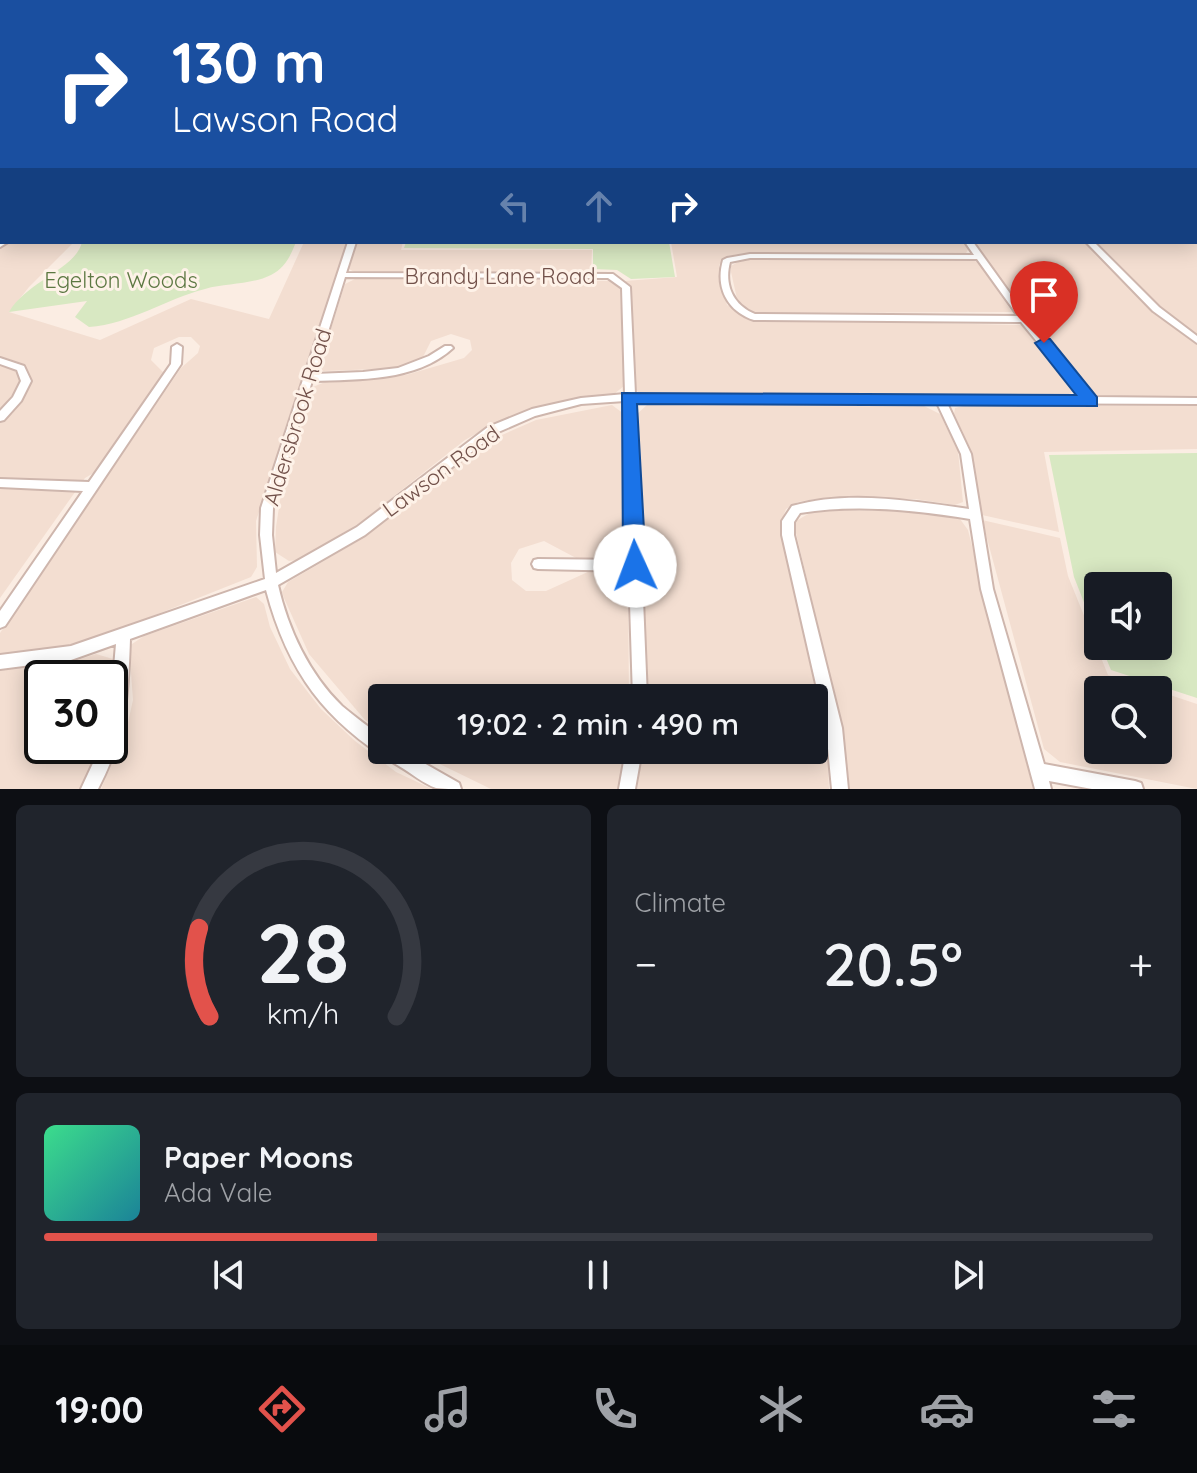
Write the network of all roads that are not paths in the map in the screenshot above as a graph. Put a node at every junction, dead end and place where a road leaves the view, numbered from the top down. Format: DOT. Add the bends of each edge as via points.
graph roads {
  1 [pos="351,244"];
  2 [pos="970,244"];
  3 [pos="1092,244"];
  4 [pos="980,257"];
  5 [pos="343,275"];
  6 [pos="1024,319"];
  7 [pos="1197,340"];
  8 [pos="177,347"];
  9 [pos="448,348"];
  10 [pos="0,361"];
  11 [pos="308,378"];
  12 [pos="628,397"];
  13 [pos="1091,401"];
  14 [pos="1197,401"];
  15 [pos="942,402"];
  16 [pos="0,417"];
  17 [pos="0,483"];
  18 [pos="92,487"];
  19 [pos="975,515"];
  20 [pos="538,564"];
  21 [pos="635,566"];
  22 [pos="270,583"];
  23 [pos="0,622"];
  24 [pos="123,636"];
  25 [pos="0,662"];
  26 [pos="639,684"];
  27 [pos="368,735"];
  28 [pos="411,764"];
  29 [pos="631,764"];
  30 [pos="1037,771"];
  31 [pos="89,789"];
  32 [pos="453,789"];
  33 [pos="627,789"];
  34 [pos="840,789"];
  35 [pos="1043,789"];
  36 [pos="1135,789"];
  1 -- 5 [label="street, Aldersbrook Road"];
  2 -- 4 [label="street"];
  3 -- 7 [label="street" via="1156,309"];
  4 -- 6 [label="street"];
  4 -- 6 [label="street" via="750,256 727,260 725,273 728,299 738,312 754,317"];
  5 -- 11 [label="street, Aldersbrook Road"];
  5 -- 12 [label="street, Brandy Lane Road" via="620,280 626,287"];
  6 -- 13 [label="street"];
  8 -- 18 [label="street" via="176,364"];
  9 -- 11 [label="street" via="407,372"];
  10 -- 16 [label="street" via="21,368 26,381"];
  11 -- 22 [label="street, Aldersbrook Road" via="267,508"];
  12 -- 15 [label="street, Lawson Road"];
  12 -- 21 [label="street, Brandy Lane Road"];
  12 -- 22 [label="street, Lawson Road" via="581,401 492,430 361,531"];
  13 -- 14 [label="street, Lawson Road"];
  13 -- 15 [label="street, Lawson Road"];
  15 -- 19 [label="street" via="966,454"];
  17 -- 18 [label="street"];
  18 -- 23 [label="street"];
  19 -- 30 [label="street" via="987,589"];
  19 -- 34 [label="street" via="910,505 818,505 796,509 788,521 834,728"];
  20 -- 21 [label="street"];
  21 -- 26 [label="street, Brandy Lane Road"];
  22 -- 24 [label="street, Lawson Road"];
  22 -- 27 [label="street, Aldersbrook Road" via="296,656 334,708"];
  24 -- 25 [label="street, Lawson Road" via="71,653"];
  24 -- 31 [label="street" via="118,717 109,754"];
  28 -- 32 [label="street, Aldersbrook Road"];
  29 -- 33 [label="street"];
  30 -- 35 [label="street"];
  30 -- 36 [label="street"];
}
